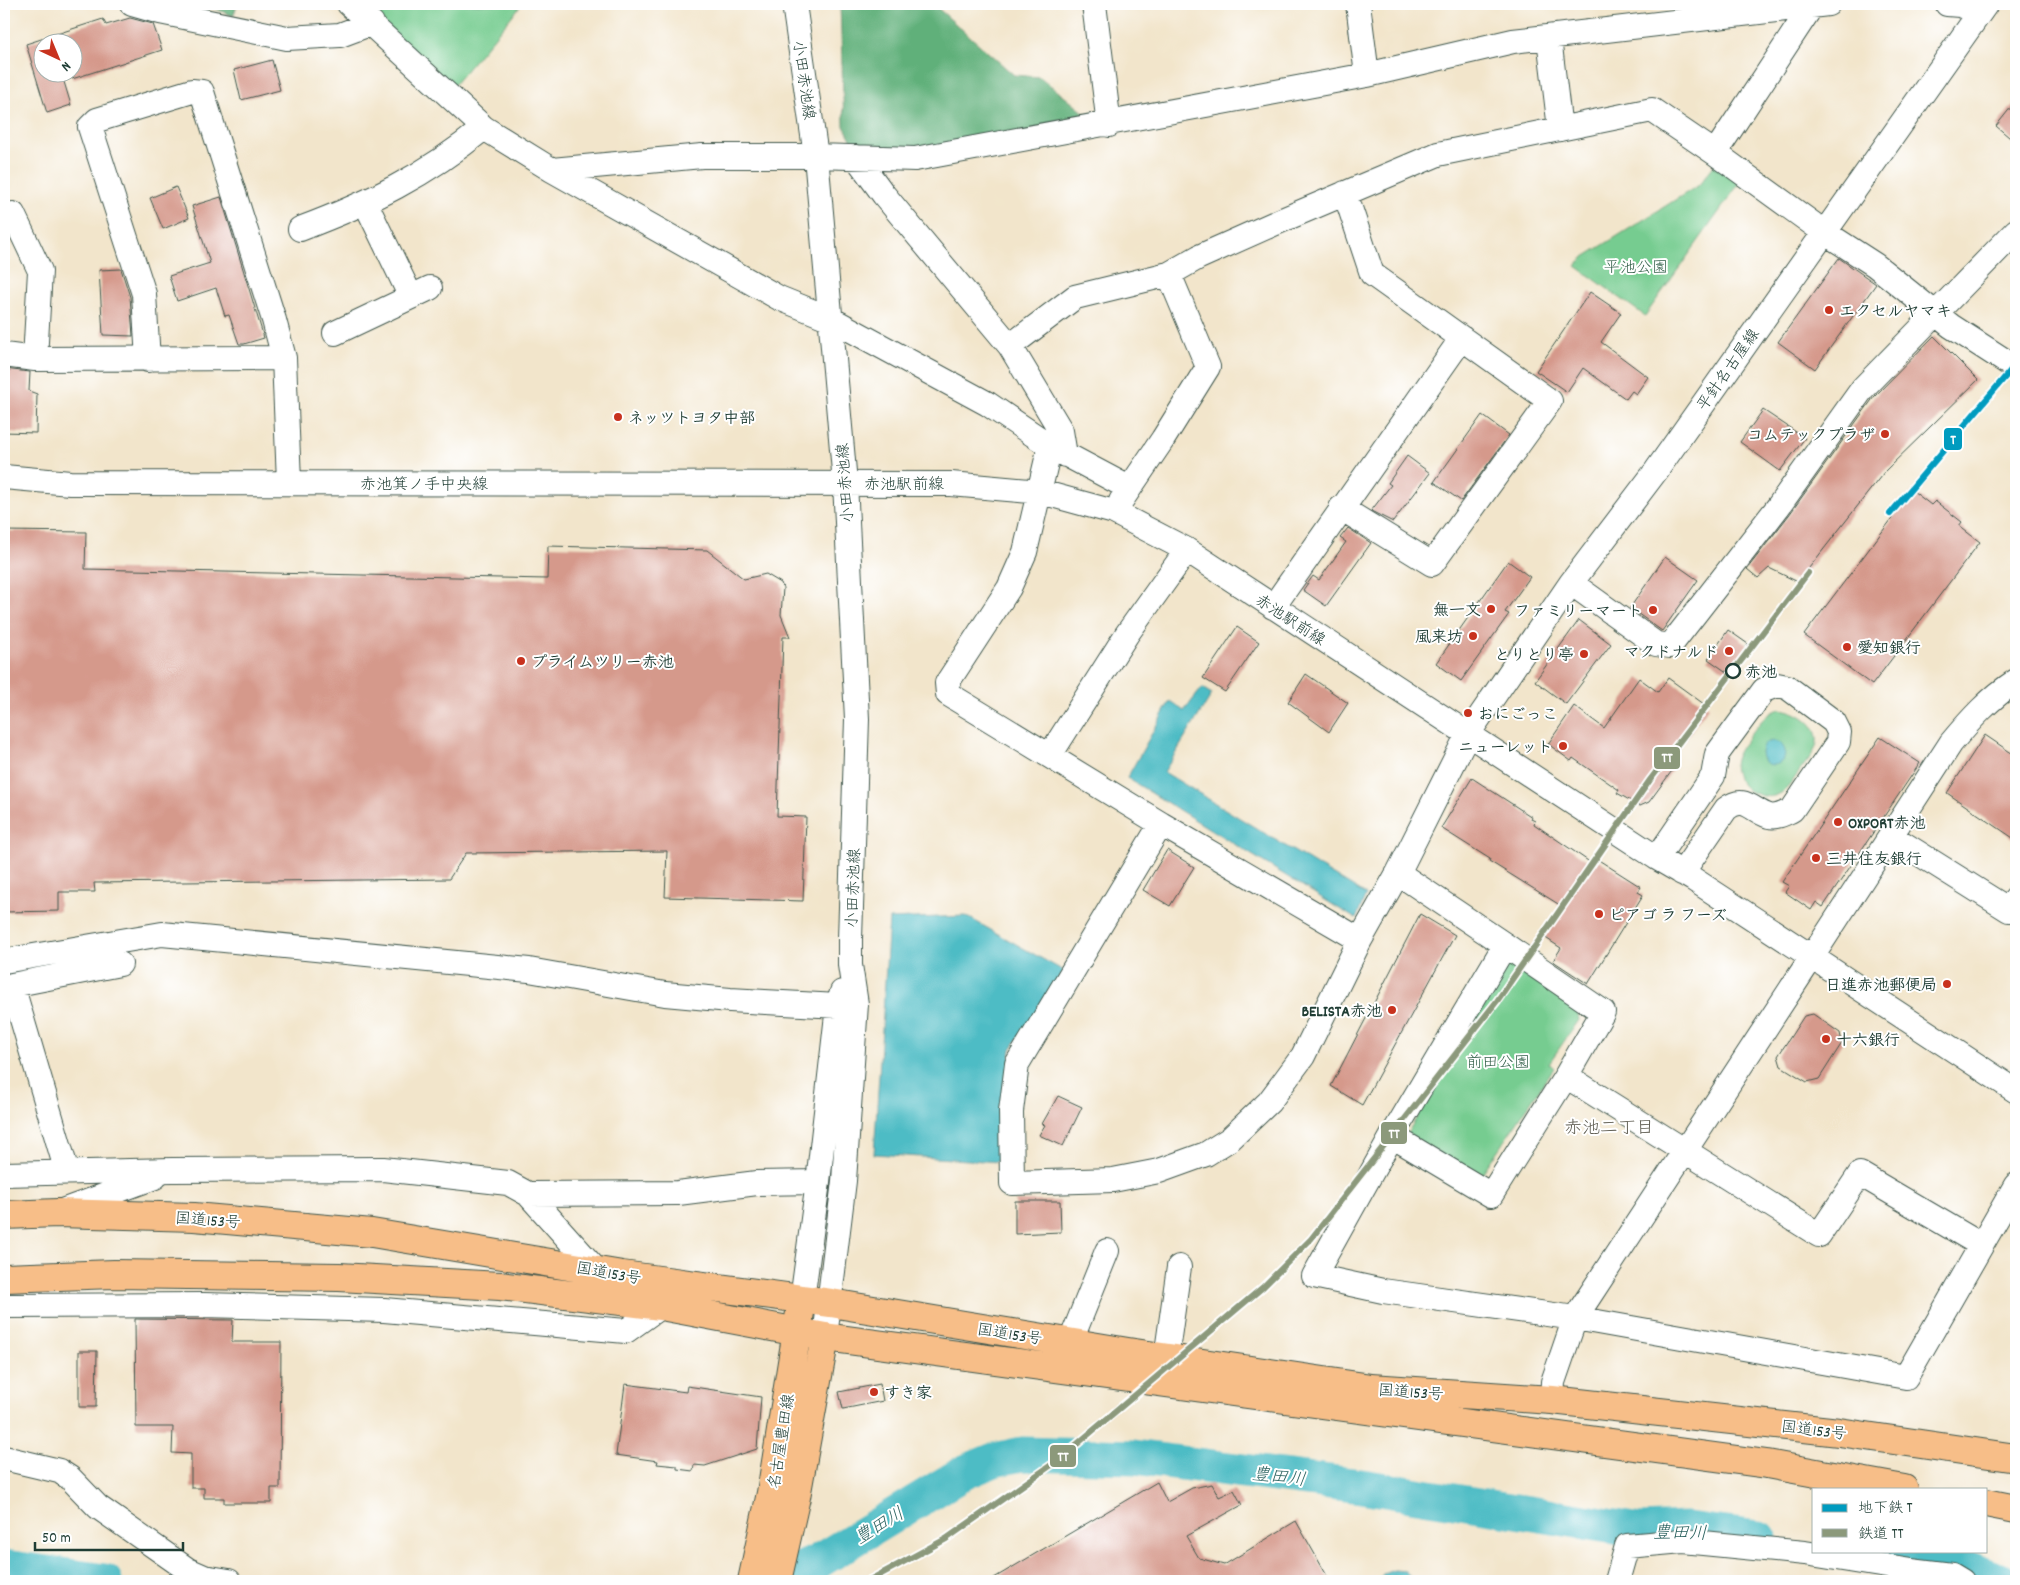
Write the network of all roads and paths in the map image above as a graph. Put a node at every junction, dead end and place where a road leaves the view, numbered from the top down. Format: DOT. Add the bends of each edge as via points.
graph roads {
  1 [pos="132,4"];
  2 [pos="348,4"];
  3 [pos="794,4"];
  4 [pos="1094,4"];
  5 [pos="1358,4"];
  6 [pos="1818,4"];
  7 [pos="1947,4"];
  8 [pos="1982,8"];
  9 [pos="372,23"];
  10 [pos="1548,38"];
  11 [pos="1367,75"];
  12 [pos="1109,125"];
  13 [pos="484,128"];
  14 [pos="1560,129"];
  15 [pos="1715,153"];
  16 [pos="816,156"];
  17 [pos="856,157"];
  18 [pos="552,170"];
  19 [pos="1345,193"];
  20 [pos="366,204"];
  21 [pos="13,214"];
  22 [pos="300,229"];
  23 [pos="2016,231"];
  24 [pos="1824,232"];
  25 [pos="1168,274"];
  26 [pos="1937,314"];
  27 [pos="831,319"];
  28 [pos="335,333"];
  29 [pos="1462,338"];
  30 [pos="1010,346"];
  31 [pos="4,354"];
  32 [pos="284,358"];
  33 [pos="35,359"];
  34 [pos="148,360"];
  35 [pos="2016,368"];
  36 [pos="1058,451"];
  37 [pos="4,477"];
  38 [pos="289,482"];
  39 [pos="845,483"];
  40 [pos="1129,488"];
  41 [pos="1041,492"];
  42 [pos="1341,508"];
  43 [pos="1114,512"];
  44 [pos="1187,550"];
  45 [pos="1571,583"];
  46 [pos="1273,607"];
  47 [pos="2016,681"];
  48 [pos="1468,734"];
  49 [pos="1050,755"];
  50 [pos="1713,776"];
  51 [pos="1746,803"];
  52 [pos="1160,824"];
  53 [pos="1891,836"];
  54 [pos="1657,858"];
  55 [pos="1398,873"];
  56 [pos="1688,876"];
  57 [pos="2016,898"];
  58 [pos="1360,940"];
  59 [pos="1505,945"];
  60 [pos="1812,957"];
  61 [pos="4,961"];
  62 [pos="120,964"];
  63 [pos="850,965"];
  64 [pos="838,1006"];
  65 [pos="1566,1076"];
  66 [pos="2016,1091"];
  67 [pos="1392,1136"];
  68 [pos="1685,1149"];
  69 [pos="172,1170"];
  70 [pos="67,1172"];
  71 [pos="4,1174"];
  72 [pos="818,1182"];
  73 [pos="2016,1185"];
  74 [pos="528,1194"];
  75 [pos="58,1213"];
  76 [pos="4,1214"];
  77 [pos="1981,1244"];
  78 [pos="1107,1251"];
  79 [pos="1179,1267"];
  80 [pos="596,1270"];
  81 [pos="4,1278"];
  82 [pos="802,1300"];
  83 [pos="831,1303"];
  84 [pos="4,1306"];
  85 [pos="661,1306"];
  86 [pos="1575,1318"];
  87 [pos="798,1332"];
  88 [pos="825,1337"];
  89 [pos="1070,1343"];
  90 [pos="1166,1358"];
  91 [pos="1552,1400"];
  92 [pos="4,1458"];
  93 [pos="2016,1458"];
  94 [pos="1899,1488"];
  95 [pos="784,1495"];
  96 [pos="1988,1503"];
  97 [pos="2016,1508"];
  98 [pos="1910,1576"];
  99 [pos="229,1581"];
  100 [pos="752,1581"];
  101 [pos="777,1581"];
  102 [pos="1618,1581"];
  103 [pos="1962,1581"];
  1 -- 9 [label="street" via="287,38 340,35"];
  2 -- 9 [label="street"];
  3 -- 16 [label="street, 小田赤池線"];
  4 -- 12 [label="street"];
  5 -- 11 [label="street"];
  6 -- 10 [label="street"];
  6 -- 15 [label="street"];
  7 -- 8 [label="street"];
  8 -- 24 [label="street, 平針名古屋線"];
  9 -- 13 [label="street"];
  10 -- 11 [label="street" via="1513,41"];
  10 -- 14 [label="street"];
  11 -- 12 [label="street"];
  12 -- 17 [label="street" via="915,159"];
  13 -- 18 [label="street"];
  13 -- 20 [label="street" via="410,181"];
  14 -- 15 [label="street" via="1652,110"];
  14 -- 19 [label="street" via="1438,154"];
  15 -- 24 [label="street"];
  16 -- 17 [label="street"];
  16 -- 18 [label="street" via="702,156"];
  16 -- 27 [label="street, 小田赤池線"];
  17 -- 30 [label="street"];
  18 -- 27 [label="street" via="779,298"];
  19 -- 25 [label="street" via="1199,257"];
  19 -- 29 [label="street" via="1372,274"];
  20 -- 22 [label="street"];
  20 -- 28 [label="street" via="421,293"];
  21 -- 33 [label="street" via="40,271"];
  23 -- 26 [label="street"];
  24 -- 26 [label="street"];
  24 -- 45 [label="street, 平針名古屋線" via="1656,471"];
  25 -- 30 [label="street" via="1075,297"];
  25 -- 40 [label="street" via="1208,367 1164,439"];
  26 -- 35 [label="street"];
  26 -- 45 [label="street" via="1863,388 1778,508 1670,646 1656,644"];
  27 -- 36 [label="street" via="988,404"];
  27 -- 39 [label="street, 小田赤池線"];
  29 -- 42 [label="street"];
  29 -- 42 [label="street" via="1550,401 1432,564"];
  30 -- 36 [label="street" via="1061,430"];
  31 -- 33 [label="street"];
  32 -- 34 [label="street"];
  32 -- 34 [label="street" via="202,92 192,91 97,120 90,128 144,294"];
  32 -- 38 [label="street"];
  33 -- 34 [label="street"];
  36 -- 40 [label="street"];
  36 -- 41 [label="street"];
  37 -- 38 [label="street, 赤池箕ノ手中央線" via="70,482"];
  38 -- 39 [label="street, 赤池箕ノ手中央線"];
  39 -- 41 [label="street, 赤池駅前線" via="951,484"];
  39 -- 63 [label="street, 小田赤池線" via="857,719"];
  40 -- 43 [label="street"];
  41 -- 43 [label="street, 赤池駅前線"];
  41 -- 49 [label="street" via="1025,552 1009,588 946,683 948,694"];
  42 -- 46 [label="street"];
  43 -- 44 [label="street, 赤池駅前線"];
  44 -- 46 [label="street, 赤池駅前線"];
  44 -- 49 [label="street" via="1127,634"];
  45 -- 48 [label="street, 平針名古屋線"];
  46 -- 48 [label="street, 赤池駅前線"];
  47 -- 53 [label="street" via="1996,693 1972,717"];
  48 -- 54 [label="street, 赤池駅前線"];
  48 -- 55 [label="street, 平針名古屋線"];
  49 -- 52 [label="street"];
  50 -- 51 [label="street"];
  50 -- 51 [label="street" via="1717,754 1764,690 1777,685 1787,687 1834,722 1840,732 1838,742 1792,810 1780,816 1770,816"];
  50 -- 54 [label="street"];
  51 -- 56 [label="street" via="1726,809"];
  52 -- 58 [label="street"];
  52 -- 58 [label="street, 平針名古屋線" via="1017,1064 1011,1111 1012,1183 1122,1179 1159,1171 1206,1154 1230,1139 1269,1102 1303,1056"];
  53 -- 57 [label="street" via="2009,910"];
  53 -- 60 [label="street"];
  54 -- 56 [label="street, 赤池駅前線"];
  55 -- 58 [label="street, 平針名古屋線"];
  55 -- 59 [label="street"];
  56 -- 60 [label="street, 赤池駅前線"];
  59 -- 65 [label="street" via="1603,1012"];
  59 -- 67 [label="street"];
  60 -- 66 [label="street, 赤池駅前線"];
  60 -- 68 [label="street"];
  61 -- 64 [label="street" via="162,934 529,970 665,994"];
  62 -- 70 [label="street" via="12,985"];
  63 -- 64 [label="street, 小田赤池線"];
  63 -- 83 [label="street, 小田赤池線" via="856,1004 844,1180"];
  64 -- 72 [label="street, 小田赤池線"];
  65 -- 67 [label="street" via="1490,1195"];
  65 -- 68 [label="street"];
  67 -- 86 [label="street" via="1314,1276 1383,1291"];
  68 -- 77 [label="street" via="1818,1235 1860,1174"];
  68 -- 86 [label="street"];
  69 -- 70 [label="street"];
  69 -- 74 [label="street" via="383,1169 508,1182"];
  69 -- 75 [label="street"];
  70 -- 71 [label="street"];
  72 -- 74 [label="street" via="757,1183 678,1193"];
  72 -- 82 [label="street, 小田赤池線"];
  73 -- 77 [label="street"];
  74 -- 80 [label="street"];
  75 -- 76 [label="main road, 国道153号"];
  75 -- 80 [label="main road, 国道153号" via="194,1217 372,1233"];
  77 -- 86 [label="street" via="1906,1377"];
  78 -- 89 [label="street"];
  79 -- 90 [label="street"];
  80 -- 82 [label="main road, 国道153号"];
  81 -- 85 [label="main road, 国道153号" via="114,1274 339,1277 500,1286"];
  82 -- 83 [label="main road, 国道153号"];
  82 -- 87 [label="main road, 名古屋豊田線"];
  83 -- 88 [label="street, 小田赤池線"];
  83 -- 89 [label="main road, 国道153号"];
  84 -- 85 [label="street" via="204,1305 384,1310 626,1331"];
  85 -- 87 [label="main road, 国道153号"];
  86 -- 91 [label="street" via="1553,1382"];
  87 -- 88 [label="main road, 国道153号"];
  87 -- 95 [label="main road, 名古屋豊田線"];
  88 -- 94 [label="main road, 国道153号" via="1767,1464"];
  88 -- 95 [label="main road, 名古屋豊田線"];
  89 -- 90 [label="main road, 国道153号"];
  90 -- 91 [label="main road, 国道153号" via="1371,1388"];
  91 -- 93 [label="main road, 国道153号" via="1839,1432"];
  92 -- 99 [label="street" via="59,1471 98,1507 188,1570 204,1577"];
  95 -- 100 [label="main road, 名古屋豊田線"];
  95 -- 101 [label="main road, 名古屋豊田線"];
  96 -- 97 [label="main road"];
  98 -- 102 [label="street" via="1805,1553 1683,1541 1627,1546"];
  98 -- 103 [label="street" via="1952,1575"];
}
